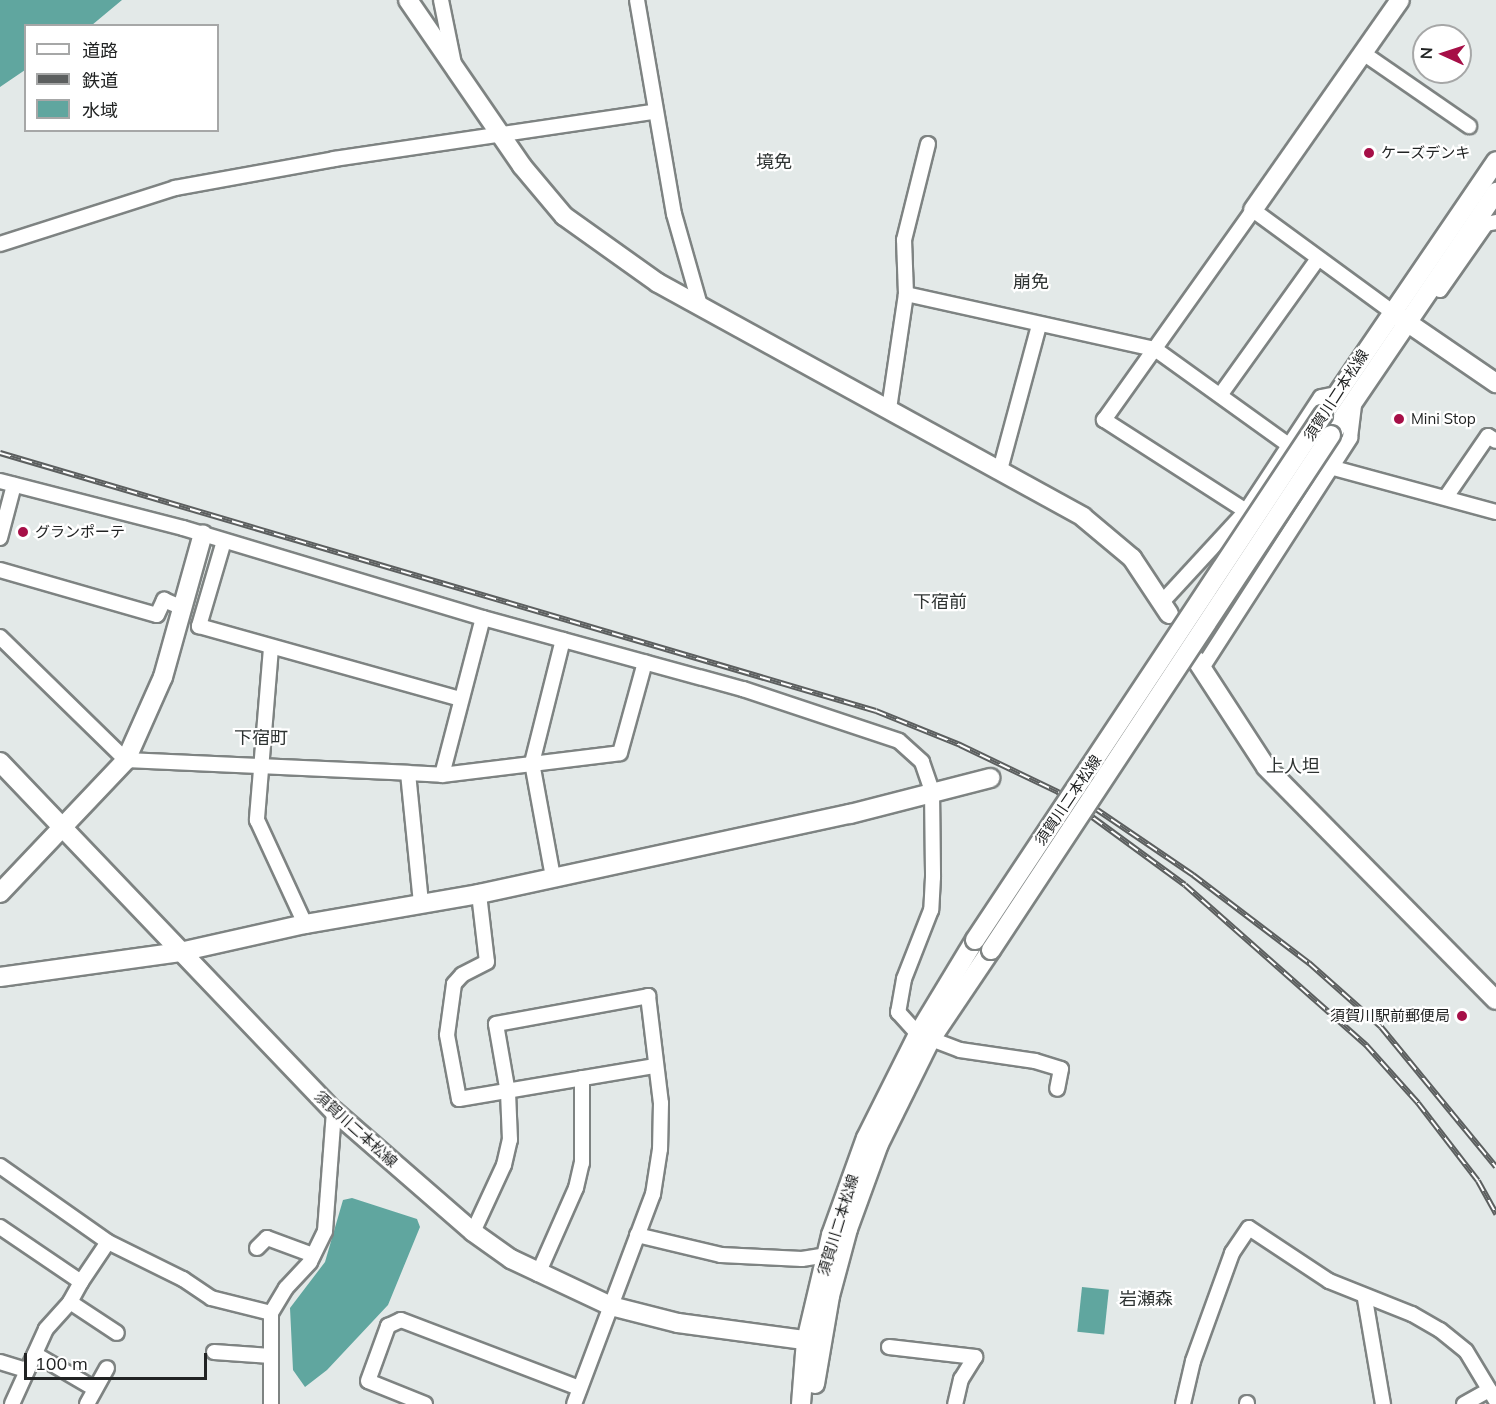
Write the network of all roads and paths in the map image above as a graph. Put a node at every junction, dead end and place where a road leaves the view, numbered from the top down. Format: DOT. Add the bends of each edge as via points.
graph roads {
  1 [pos="408,0"];
  2 [pos="441,0"];
  3 [pos="637,0"];
  4 [pos="1400,0"];
  5 [pos="1363,53"];
  6 [pos="456,72"];
  7 [pos="654,112"];
  8 [pos="1469,126"];
  9 [pos="501,132"];
  10 [pos="928,144"];
  11 [pos="1496,161"];
  12 [pos="1496,192"];
  13 [pos="1253,210"];
  14 [pos="1496,222"];
  15 [pos="0,244"];
  16 [pos="1317,260"];
  17 [pos="1440,274"];
  18 [pos="1429,289"];
  19 [pos="906,294"];
  20 [pos="700,305"];
  21 [pos="1399,317"];
  22 [pos="1039,325"];
  23 [pos="1155,349"];
  24 [pos="1496,383"];
  25 [pos="1221,394"];
  26 [pos="1336,394"];
  27 [pos="1356,398"];
  28 [pos="889,409"];
  29 [pos="1496,441"];
  30 [pos="1290,446"];
  31 [pos="1329,466"];
  32 [pos="1000,470"];
  33 [pos="7,483"];
  34 [pos="1446,497"];
  35 [pos="1246,511"];
  36 [pos="1496,512"];
  37 [pos="203,534"];
  38 [pos="0,538"];
  39 [pos="224,541"];
  40 [pos="0,570"];
  41 [pos="183,608"];
  42 [pos="1165,608"];
  43 [pos="483,618"];
  44 [pos="0,637"];
  45 [pos="563,640"];
  46 [pos="270,648"];
  47 [pos="645,662"];
  48 [pos="1200,664"];
  49 [pos="460,699"];
  50 [pos="126,760"];
  51 [pos="0,762"];
  52 [pos="532,763"];
  53 [pos="259,765"];
  54 [pos="408,774"];
  55 [pos="442,775"];
  56 [pos="990,778"];
  57 [pos="932,791"];
  58 [pos="64,828"];
  59 [pos="553,877"];
  60 [pos="0,893"];
  61 [pos="479,894"];
  62 [pos="421,904"];
  63 [pos="305,924"];
  64 [pos="983,945"];
  65 [pos="180,952"];
  66 [pos="0,976"];
  67 [pos="1496,1000"];
  68 [pos="925,1036"];
  69 [pos="655,1066"];
  70 [pos="582,1078"];
  71 [pos="1058,1089"];
  72 [pos="508,1093"];
  73 [pos="334,1111"];
  74 [pos="0,1166"];
  75 [pos="0,1227"];
  76 [pos="473,1232"];
  77 [pos="637,1236"];
  78 [pos="108,1242"];
  79 [pos="257,1248"];
  80 [pos="313,1255"];
  81 [pos="826,1256"];
  82 [pos="538,1274"];
  83 [pos="81,1282"];
  84 [pos="1365,1299"];
  85 [pos="70,1302"];
  86 [pos="611,1306"];
  87 [pos="271,1313"];
  88 [pos="117,1333"];
  89 [pos="813,1341"];
  90 [pos="889,1347"];
  91 [pos="214,1352"];
  92 [pos="35,1354"];
  93 [pos="271,1356"];
  94 [pos="0,1362"];
  95 [pos="107,1368"];
  96 [pos="27,1370"];
  97 [pos="579,1388"];
  98 [pos="95,1389"];
  99 [pos="1493,1396"];
  100 [pos="0,1401"];
  101 [pos="407,1401"];
  102 [pos="11,1404"];
  103 [pos="87,1404"];
  104 [pos="270,1404"];
  105 [pos="425,1404"];
  106 [pos="574,1404"];
  107 [pos="801,1404"];
  108 [pos="813,1404"];
  109 [pos="954,1404"];
  110 [pos="1183,1404"];
  111 [pos="1383,1404"];
  112 [pos="1464,1404"];
  1 -- 6 [label="street"];
  2 -- 6 [label="street"];
  3 -- 7 [label="street"];
  4 -- 5 [label="street"];
  5 -- 8 [label="street"];
  5 -- 13 [label="street"];
  6 -- 9 [label="street"];
  7 -- 9 [label="street"];
  7 -- 20 [label="street" via="674,214"];
  9 -- 15 [label="street" via="175,188"];
  9 -- 20 [label="street" via="564,216 658,283"];
  10 -- 19 [label="street" via="904,240"];
  11 -- 21 [label="street"];
  12 -- 17 [label="street"];
  13 -- 16 [label="street"];
  13 -- 23 [label="street"];
  14 -- 18 [label="street" via="1486,225 1440,291"];
  16 -- 21 [label="street"];
  16 -- 25 [label="street"];
  17 -- 18 [label="street"];
  17 -- 21 [label="street" via="1420,286"];
  18 -- 21 [label="street"];
  19 -- 22 [label="street"];
  19 -- 28 [label="street"];
  20 -- 28 [label="street"];
  21 -- 24 [label="street"];
  21 -- 26 [label="street, 須賀川二本松線" via="1372,362 1354,368"];
  21 -- 27 [label="street, 須賀川二本松線"];
  22 -- 23 [label="street"];
  22 -- 32 [label="street"];
  23 -- 25 [label="street"];
  23 -- 35 [label="street" via="1104,420"];
  25 -- 30 [label="street"];
  26 -- 30 [label="street" via="1321,397"];
  26 -- 64 [label="street, 須賀川二本松線, bridge"];
  27 -- 31 [label="street" via="1350,438"];
  27 -- 64 [label="street, 須賀川二本松線, bridge"];
  28 -- 32 [label="street"];
  29 -- 34 [label="street" via="1488,436"];
  30 -- 35 [label="street"];
  31 -- 34 [label="street"];
  31 -- 48 [label="street"];
  32 -- 42 [label="street" via="1104,533 1132,558"];
  33 -- 37 [label="street"];
  33 -- 38 [label="street"];
  34 -- 36 [label="street"];
  35 -- 42 [label="street"];
  37 -- 39 [label="street"];
  37 -- 41 [label="street"];
  39 -- 43 [label="street"];
  39 -- 46 [label="street" via="199,626"];
  40 -- 41 [label="street" via="157,615 164,600"];
  41 -- 50 [label="street" via="163,677"];
  43 -- 45 [label="street"];
  43 -- 49 [label="street"];
  44 -- 50 [label="street"];
  45 -- 47 [label="street"];
  45 -- 52 [label="street"];
  46 -- 49 [label="street"];
  46 -- 53 [label="street"];
  47 -- 52 [label="street" via="620,753"];
  47 -- 57 [label="street" via="799,706 899,741 922,762"];
  48 -- 67 [label="street" via="1266,767"];
  49 -- 55 [label="street"];
  50 -- 53 [label="street"];
  50 -- 58 [label="street"];
  51 -- 58 [label="street, 須賀川二本松線"];
  52 -- 55 [label="street"];
  52 -- 59 [label="street"];
  53 -- 54 [label="street"];
  53 -- 63 [label="street" via="257,820"];
  54 -- 55 [label="street"];
  54 -- 62 [label="street"];
  56 -- 57 [label="street"];
  57 -- 59 [label="street" via="850,814"];
  57 -- 68 [label="street" via="931,910 904,979 898,1012"];
  58 -- 60 [label="street"];
  58 -- 65 [label="street, 須賀川二本松線"];
  59 -- 61 [label="street"];
  61 -- 62 [label="street"];
  61 -- 72 [label="street" via="487,962 462,975 454,984 447,1035 459,1099"];
  62 -- 63 [label="street"];
  63 -- 65 [label="street"];
  64 -- 68 [label="street, 須賀川二本松線"];
  65 -- 66 [label="street"];
  65 -- 73 [label="street, 須賀川二本松線"];
  68 -- 71 [label="street" via="960,1050 1035,1060 1061,1069"];
  68 -- 81 [label="street, 須賀川二本松線" via="866,1138"];
  68 -- 89 [label="street, 須賀川二本松線" via="879,1144"];
  69 -- 70 [label="street"];
  69 -- 72 [label="street" via="648,996 496,1024"];
  69 -- 77 [label="street" via="661,1103 660,1149 653,1194"];
  70 -- 72 [label="street"];
  70 -- 82 [label="street" via="582,1163 576,1188"];
  72 -- 76 [label="street" via="510,1140 504,1165"];
  73 -- 76 [label="street, 須賀川二本松線"];
  73 -- 80 [label="street" via="325,1230"];
  74 -- 78 [label="street"];
  75 -- 83 [label="street"];
  76 -- 82 [label="street, 須賀川二本松線"];
  77 -- 81 [label="street" via="721,1255 802,1259"];
  77 -- 86 [label="street"];
  78 -- 83 [label="street"];
  78 -- 87 [label="street" via="183,1279 211,1299"];
  79 -- 80 [label="street" via="267,1238"];
  80 -- 87 [label="street"];
  81 -- 89 [label="street, 須賀川二本松線"];
  82 -- 86 [label="street, 須賀川二本松線"];
  83 -- 85 [label="street"];
  84 -- 99 [label="street" via="1412,1314 1440,1330 1466,1351"];
  84 -- 110 [label="street" via="1329,1281 1249,1228 1232,1252 1193,1361"];
  84 -- 111 [label="street"];
  85 -- 88 [label="street"];
  85 -- 92 [label="street" via="46,1329"];
  86 -- 89 [label="street, 須賀川二本松線" via="678,1323"];
  86 -- 97 [label="street"];
  87 -- 93 [label="street"];
  89 -- 107 [label="street"];
  89 -- 108 [label="street"];
  90 -- 109 [label="street" via="975,1357 961,1379"];
  91 -- 93 [label="street"];
  92 -- 96 [label="street"];
  92 -- 98 [label="street"];
  93 -- 104 [label="street"];
  94 -- 96 [label="street"];
  95 -- 98 [label="street"];
  96 -- 102 [label="street"];
  97 -- 101 [label="street" via="401,1320 388,1326 368,1381"];
  97 -- 106 [label="street"];
  98 -- 103 [label="street"];
  99 -- 112 [label="street"];
  100 -- 102 [label="street"];
  101 -- 105 [label="street"];
}
